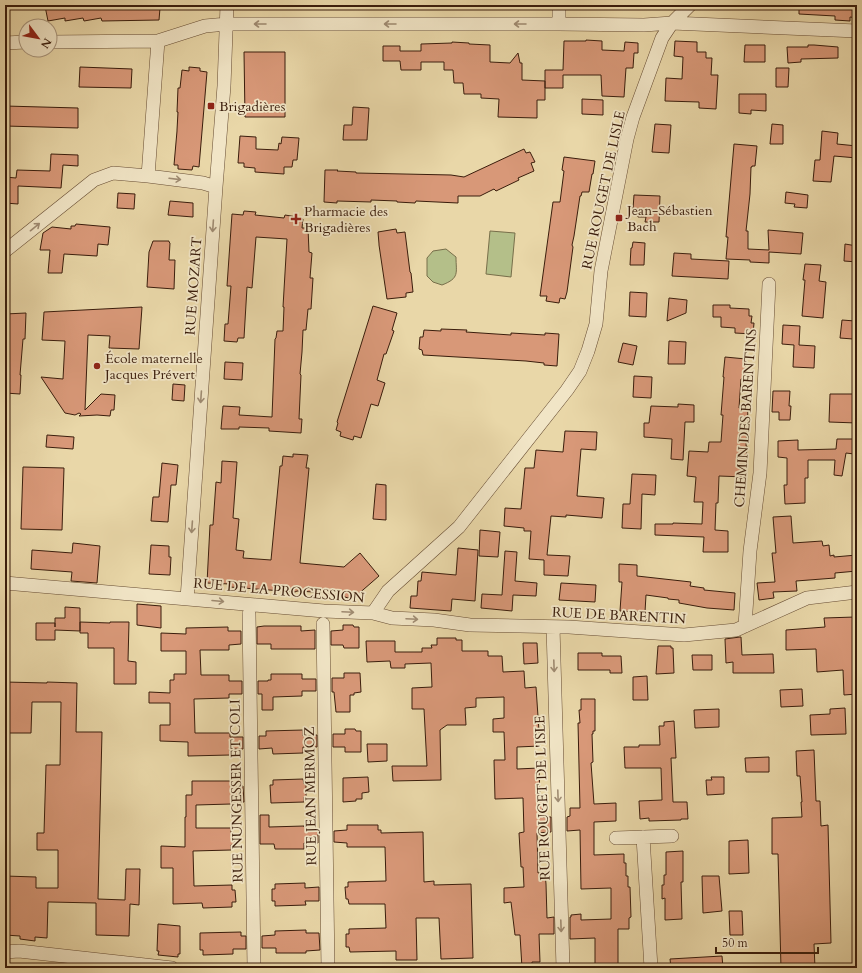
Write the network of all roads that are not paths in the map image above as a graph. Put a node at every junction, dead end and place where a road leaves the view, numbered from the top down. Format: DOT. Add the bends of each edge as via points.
graph roads {
  1 [pos="227,5"];
  2 [pos="559,5"];
  3 [pos="690,5"];
  4 [pos="672,23"];
  5 [pos="227,24"];
  6 [pos="559,24"];
  7 [pos="857,31"];
  8 [pos="158,40"];
  9 [pos="18,42"];
  10 [pos="58,42"];
  11 [pos="5,43"];
  12 [pos="148,176"];
  13 [pos="216,187"];
  14 [pos="5,252"];
  15 [pos="769,284"];
  16 [pos="596,324"];
  17 [pos="5,583"];
  18 [pos="857,592"];
  19 [pos="187,598"];
  20 [pos="249,609"];
  21 [pos="373,613"];
  22 [pos="323,624"];
  23 [pos="745,626"];
  24 [pos="553,627"];
  25 [pos="672,836"];
  26 [pos="643,837"];
  27 [pos="616,838"];
  28 [pos="5,952"];
  29 [pos="172,968"];
  30 [pos="254,968"];
  31 [pos="328,968"];
  32 [pos="563,968"];
  33 [pos="651,968"];
  1 -- 5 [label="street, RUE MOZART"];
  2 -- 6 [label="street"];
  3 -- 4 [label="street, RUE ROUGET DE LISLE"];
  4 -- 6 [label="street"];
  4 -- 7 [label="street"];
  4 -- 16 [label="street, RUE ROUGET DE LISLE" via="662,38 627,139 601,271"];
  6 -- 5 [label="street, one-way"];
  5 -- 8 [label="street" via="205,26"];
  5 -- 13 [label="street, RUE MOZART"];
  8 -- 10 [label="street"];
  8 -- 12 [label="street"];
  9 -- 11 [label="street"];
  12 -- 13 [label="street, one-way"];
  14 -- 12 [label="street, one-way" via="94,180 113,173"];
  13 -- 19 [label="street, RUE MOZART, one-way"];
  15 -- 23 [label="street, CHEMIN DES BARENTINS" via="760,473 750,551"];
  16 -- 21 [label="street, RUE DE LA PROCESSION" via="580,371 567,390 459,527 388,591"];
  17 -- 19 [label="street, RUE DE LA PROCESSION"];
  18 -- 23 [label="street, RUE DE BARENTIN" via="807,598"];
  19 -- 20 [label="street, RUE DE LA PROCESSION, one-way"];
  20 -- 21 [label="street, RUE DE LA PROCESSION, one-way"];
  20 -- 30 [label="street, RUE NUNGESSER ET COLI"];
  21 -- 24 [label="street, RUE DE BARENTIN, one-way" via="392,618 470,625"];
  22 -- 31 [label="street, RUE JEAN MERMOZ"];
  23 -- 24 [label="street, RUE DE BARENTIN" via="736,630 684,635"];
  24 -- 32 [label="street, RUE ROUGET DE L'ISLE, one-way"];
  25 -- 26 [label="street"];
  26 -- 27 [label="street"];
  26 -- 33 [label="street"];
  28 -- 29 [label="street" via="19,951"];
}
